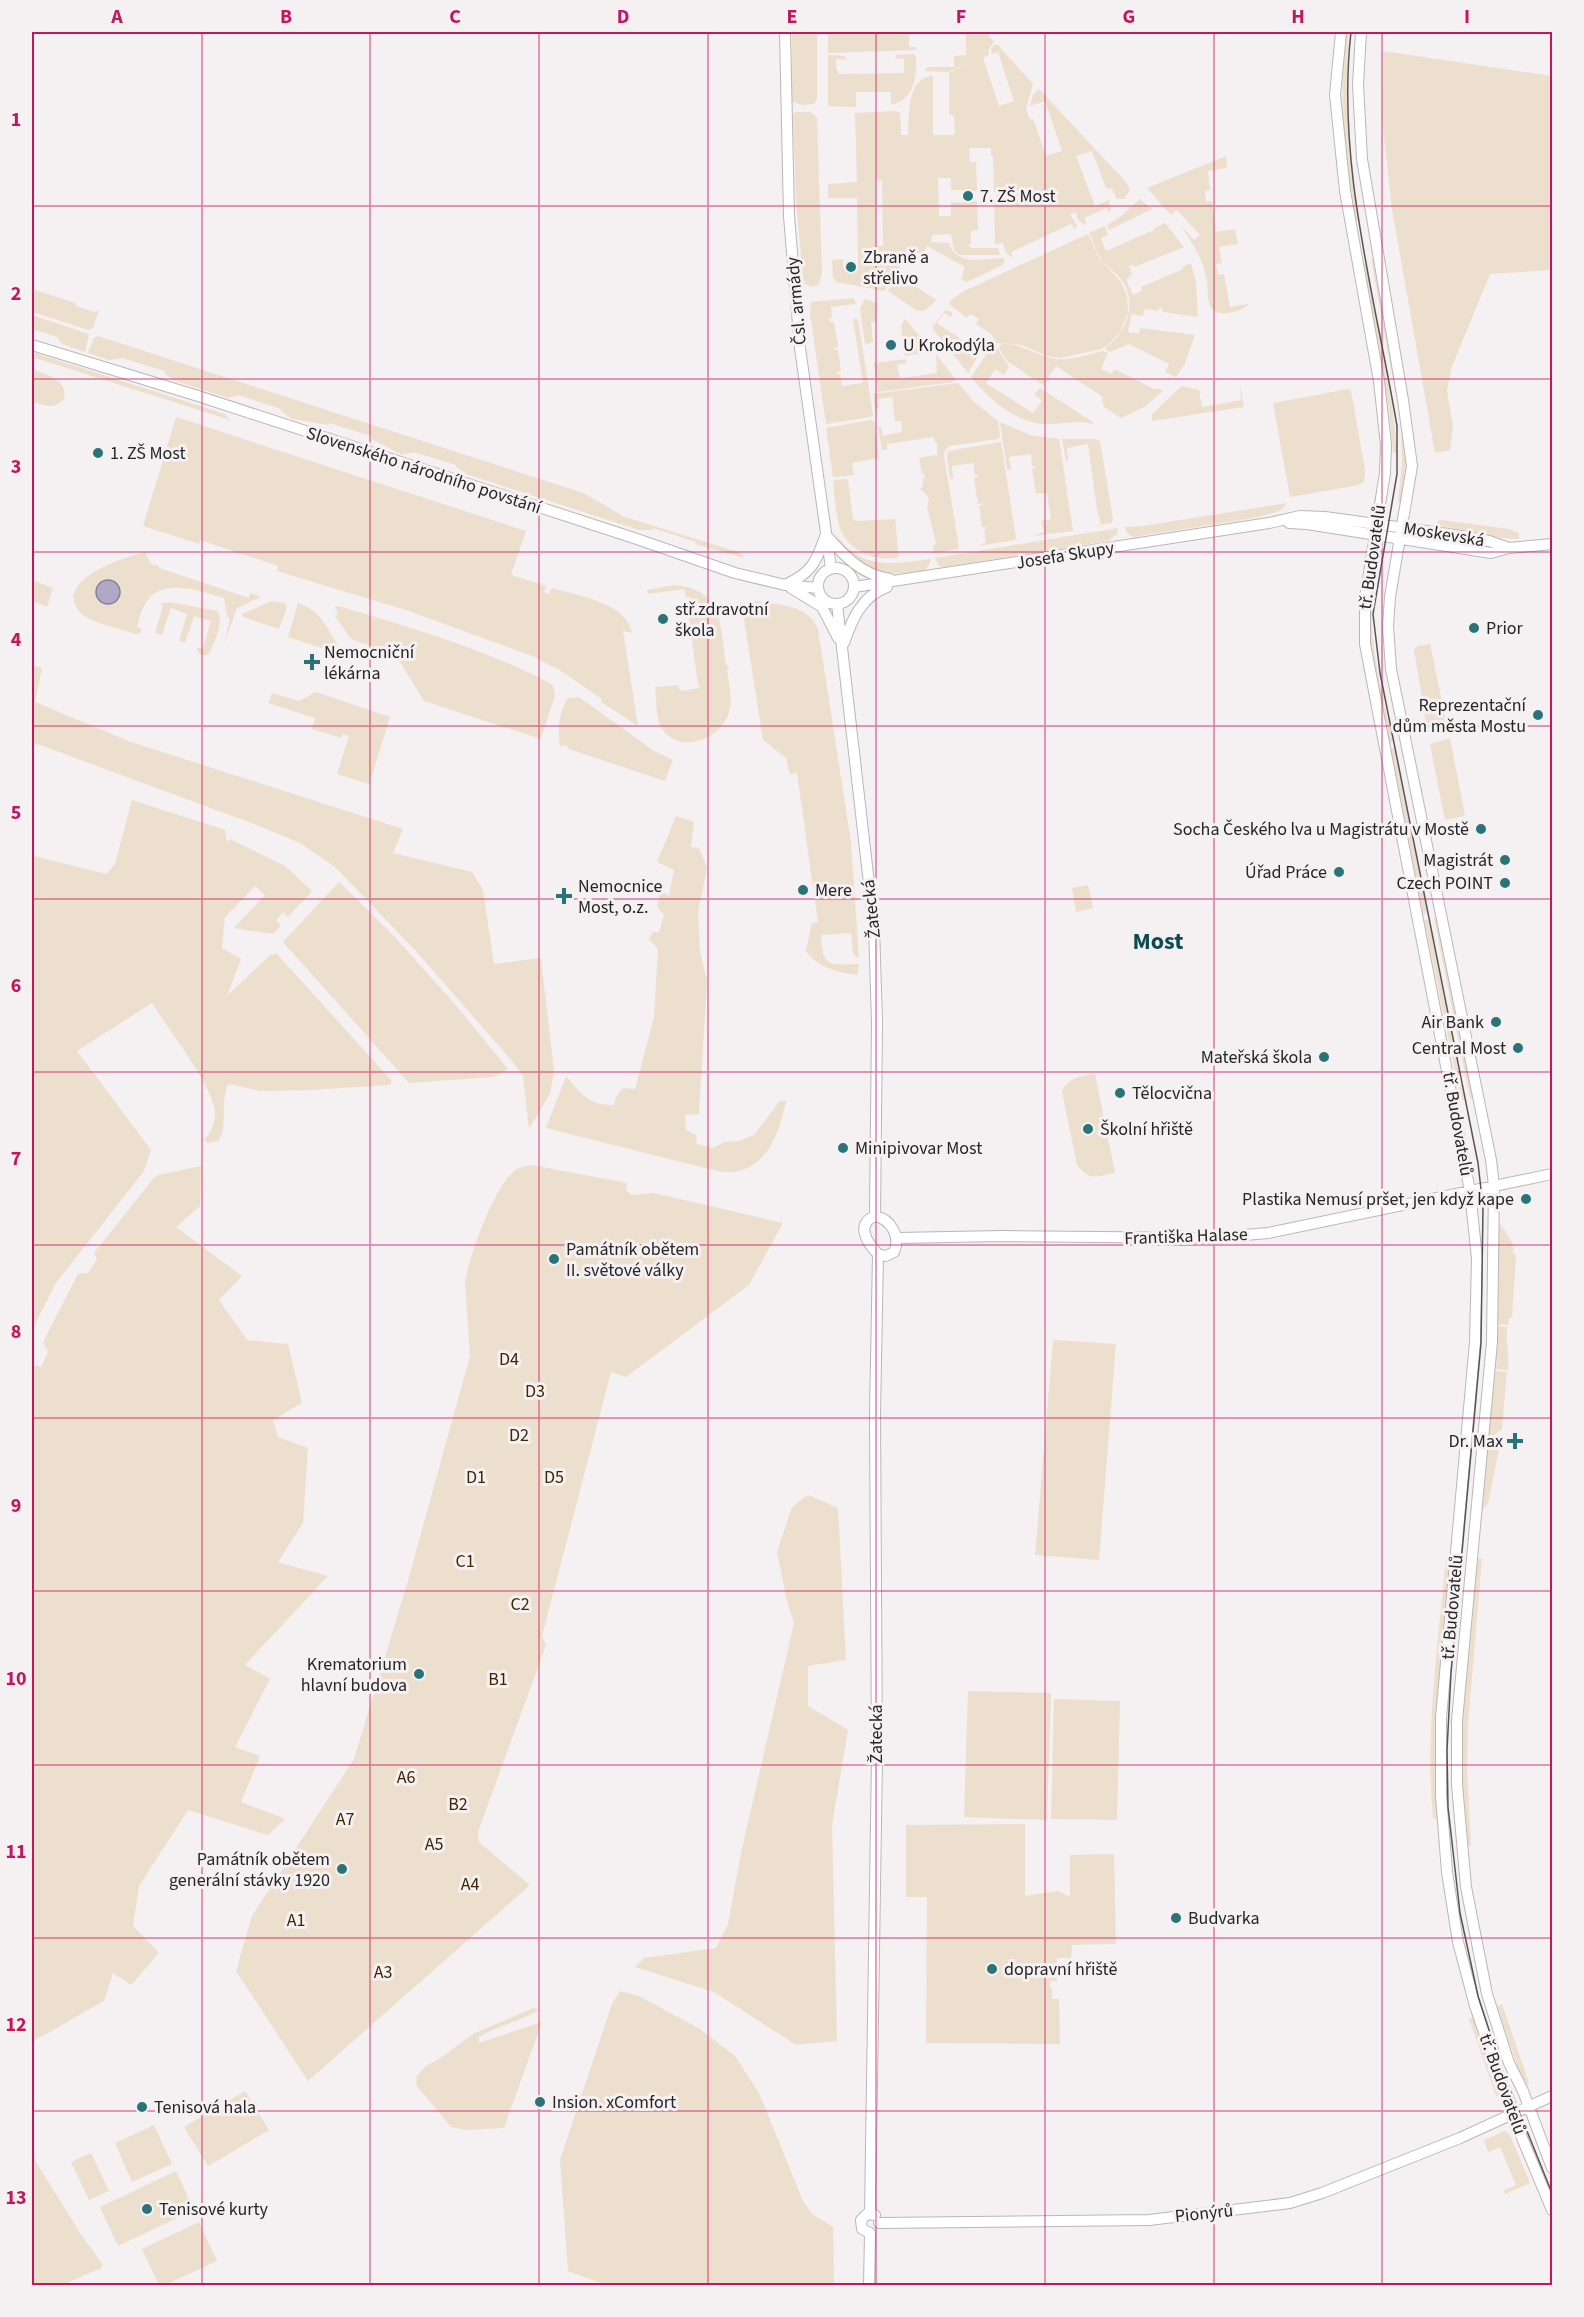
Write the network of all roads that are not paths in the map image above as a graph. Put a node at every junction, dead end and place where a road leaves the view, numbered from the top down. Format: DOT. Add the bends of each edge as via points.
graph roads {
  1 [pos="785,32"];
  2 [pos="1341,32"];
  3 [pos="1361,32"];
  4 [pos="32,345"];
  5 [pos="1380,506"];
  6 [pos="1406,510"];
  7 [pos="1356,527"];
  8 [pos="1402,527"];
  9 [pos="1376,530"];
  10 [pos="1423,530"];
  11 [pos="826,534"];
  12 [pos="1400,540"];
  13 [pos="1417,542"];
  14 [pos="1552,544"];
  15 [pos="1509,548"];
  16 [pos="1372,552"];
  17 [pos="1395,558"];
  18 [pos="831,568"];
  19 [pos="904,581"];
  20 [pos="785,585"];
  21 [pos="854,587"];
  22 [pos="818,588"];
  23 [pos="837,604"];
  24 [pos="842,647"];
  25 [pos="1552,1174"];
  26 [pos="1494,1186"];
  27 [pos="1470,1191"];
  28 [pos="875,1216"];
  29 [pos="897,1239"];
  30 [pos="878,1254"];
  31 [pos="1552,2097"];
  32 [pos="1528,2107"];
  33 [pos="1512,2114"];
  34 [pos="1552,2168"];
  35 [pos="1552,2210"];
  36 [pos="870,2214"];
  37 [pos="879,2223"];
  38 [pos="870,2233"];
  39 [pos="869,2286"];
  1 -- 11 [label="street, Čsl. armády" via="789,216 800,348"];
  2 -- 5 [label="street, tř. Budovatelů" via="1335,95 1345,191 1382,401 1386,460"];
  3 -- 6 [label="street, tř. Budovatelů" via="1358,93 1362,159 1412,466"];
  4 -- 20 [label="street, Slovenského národního povstání" via="634,537 735,573"];
  5 -- 7 [label="street"];
  5 -- 9 [label="street, tř. Budovatelů"];
  6 -- 8 [label="street, tř. Budovatelů"];
  6 -- 10 [label="street" via="1412,522"];
  7 -- 9 [label="street, Josefa Skupy"];
  7 -- 16 [label="street"];
  7 -- 19 [label="street, Josefa Skupy" via="1276,522"];
  8 -- 9 [label="street, Moskevská"];
  8 -- 10 [label="street, Moskevská"];
  8 -- 12 [label="street, tř. Budovatelů"];
  9 -- 12 [label="street, Moskevská"];
  9 -- 16 [label="street, tř. Budovatelů"];
  10 -- 15 [label="street, Moskevská"];
  11 -- 18 [label="street, Čsl. armády"];
  11 -- 19 [label="street" via="858,567 878,577"];
  11 -- 20 [label="street" via="818,560 810,570"];
  12 -- 13 [label="street, Moskevská"];
  12 -- 17 [label="street, tř. Budovatelů"];
  13 -- 15 [label="street, Moskevská" via="1491,553"];
  13 -- 17 [label="street"];
  14 -- 15 [label="street, Moskevská"];
  16 -- 27 [label="street, tř. Budovatelů" via="1365,598 1365,644"];
  17 -- 26 [label="street, tř. Budovatelů" via="1388,626 1391,669"];
  18 -- 21 [label="street" via="848,572"];
  18 -- 22 [label="street" via="822,573"];
  19 -- 21 [label="street, Josefa Skupy"];
  19 -- 24 [label="street" via="876,591 861,606"];
  20 -- 22 [label="street, Slovenského národního povstání"];
  20 -- 24 [label="street" via="822,607"];
  21 -- 23 [label="street" via="850,597"];
  22 -- 23 [label="street" via="822,598"];
  23 -- 24 [label="street, Žatecká"];
  24 -- 28 [label="street, Žatecká" via="873,927 877,1022"];
  25 -- 26 [label="street, Františka Halase"];
  26 -- 27 [label="street, Františka Halase"];
  26 -- 32 [label="street, tř. Budovatelů" via="1492,1342 1456,1721 1457,1785 1466,1887 1480,1965 1503,2047"];
  27 -- 29 [label="street, Františka Halase" via="1268,1233 1209,1238"];
  27 -- 33 [label="street, tř. Budovatelů" via="1477,1259 1475,1342 1442,1718 1441,1796 1458,1942"];
  28 -- 29 [label="street" via="890,1224"];
  28 -- 30 [label="street" via="864,1225 864,1233"];
  29 -- 30 [label="street" via="894,1252"];
  30 -- 36 [label="street, Žatecká" via="877,1757"];
  31 -- 32 [label="street, Pionýrů"];
  32 -- 33 [label="street, Pionýrů"];
  32 -- 34 [label="street, tř. Budovatelů"];
  33 -- 35 [label="street, tř. Budovatelů"];
  33 -- 37 [label="street, Pionýrů" via="1290,2203 1149,2220"];
  36 -- 37 [label="street"];
  36 -- 38 [label="street" via="861,2223 862,2229"];
  37 -- 38 [label="street"];
  38 -- 39 [label="street"];
}
